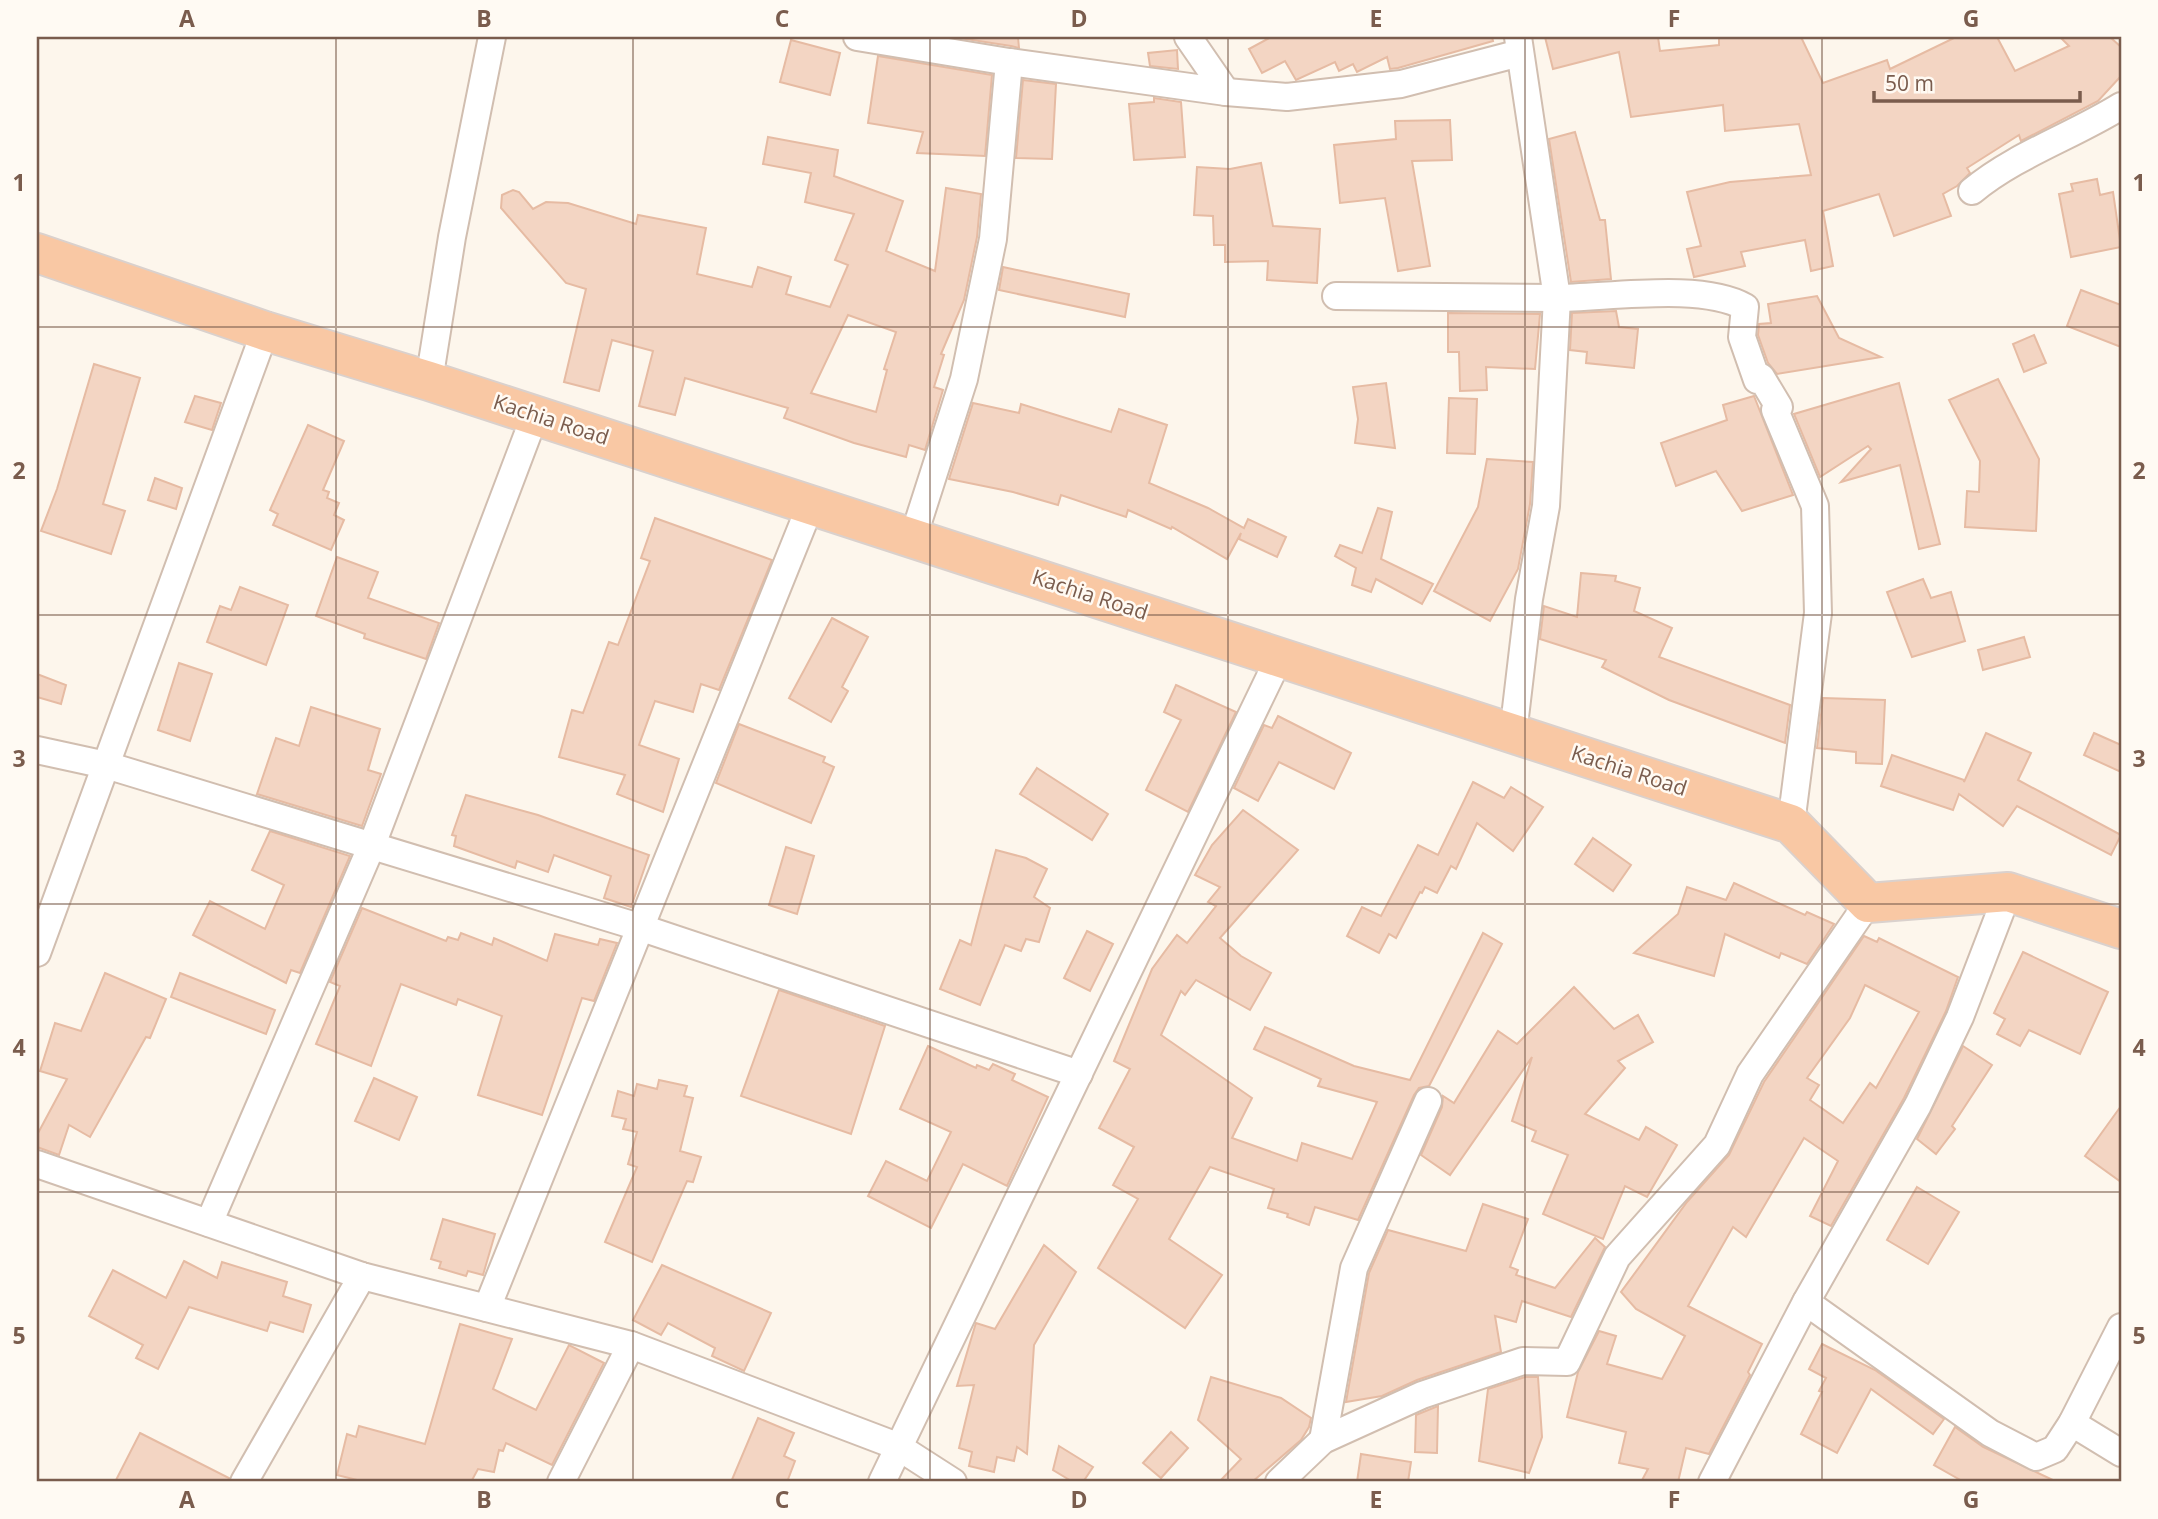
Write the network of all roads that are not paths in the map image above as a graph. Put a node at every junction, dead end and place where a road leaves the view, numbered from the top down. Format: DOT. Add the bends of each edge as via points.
graph roads {
  1 [pos="492,37"];
  2 [pos="858,37"];
  3 [pos="1188,37"];
  4 [pos="1519,45"];
  5 [pos="1009,62"];
  6 [pos="1226,92"];
  7 [pos="2121,106"];
  8 [pos="1972,191"];
  9 [pos="37,253"];
  10 [pos="1336,296"];
  11 [pos="1557,298"];
  12 [pos="265,331"];
  13 [pos="429,381"];
  14 [pos="536,415"];
  15 [pos="811,504"];
  16 [pos="913,538"];
  17 [pos="1280,656"];
  18 [pos="1513,734"];
  19 [pos="37,750"];
  20 [pos="106,765"];
  21 [pos="1791,824"];
  22 [pos="372,845"];
  23 [pos="2008,892"];
  24 [pos="1868,903"];
  25 [pos="639,927"];
  26 [pos="2121,929"];
  27 [pos="37,953"];
  28 [pos="1079,1074"];
  29 [pos="1428,1101"];
  30 [pos="37,1164"];
  31 [pos="209,1223"];
  32 [pos="362,1276"];
  33 [pos="1805,1302"];
  34 [pos="487,1308"];
  35 [pos="2121,1326"];
  36 [pos="631,1345"];
  37 [pos="2072,1423"];
  38 [pos="1323,1440"];
  39 [pos="897,1446"];
  40 [pos="2121,1453"];
  41 [pos="244,1482"];
  42 [pos="561,1482"];
  43 [pos="882,1482"];
  44 [pos="953,1482"];
  45 [pos="1279,1482"];
  46 [pos="1712,1482"];
  1 -- 13 [label="street"];
  2 -- 5 [label="street"];
  3 -- 6 [label="street"];
  4 -- 6 [label="street" via="1401,84 1287,97"];
  4 -- 11 [label="street"];
  5 -- 6 [label="street"];
  5 -- 16 [label="street" via="993,239 964,379"];
  7 -- 8 [label="street" via="1993,174"];
  9 -- 12 [label="highway, Kachia Road"];
  10 -- 11 [label="street"];
  11 -- 18 [label="street" via="1546,506 1529,599"];
  11 -- 21 [label="street" via="1698,294 1728,298 1745,307 1742,337 1757,380 1761,377 1779,407 1775,410 1815,506 1818,613"];
  12 -- 13 [label="highway, Kachia Road"];
  12 -- 20 [label="street"];
  13 -- 14 [label="highway, Kachia Road"];
  14 -- 15 [label="highway, Kachia Road"];
  14 -- 22 [label="street"];
  15 -- 16 [label="highway, Kachia Road"];
  15 -- 25 [label="street"];
  16 -- 17 [label="highway, Kachia Road"];
  17 -- 18 [label="highway, Kachia Road"];
  17 -- 28 [label="street"];
  18 -- 21 [label="highway, Kachia Road"];
  19 -- 20 [label="street"];
  20 -- 22 [label="street"];
  20 -- 27 [label="street"];
  21 -- 24 [label="highway, Kachia Road"];
  22 -- 25 [label="street"];
  22 -- 31 [label="street"];
  23 -- 24 [label="highway"];
  23 -- 26 [label="highway"];
  23 -- 33 [label="street" via="1961,1017 1918,1105"];
  24 -- 38 [label="street" via="1750,1074 1717,1145 1618,1257 1567,1362 1523,1362 1422,1395"];
  25 -- 28 [label="street"];
  25 -- 34 [label="street"];
  28 -- 39 [label="street"];
  29 -- 38 [label="street" via="1354,1268"];
  30 -- 31 [label="street"];
  31 -- 32 [label="street"];
  32 -- 34 [label="street"];
  32 -- 41 [label="street"];
  33 -- 37 [label="street" via="1990,1433 2036,1457 2055,1449"];
  33 -- 46 [label="street"];
  34 -- 36 [label="street"];
  35 -- 37 [label="street"];
  36 -- 39 [label="street"];
  36 -- 42 [label="street"];
  37 -- 40 [label="street"];
  38 -- 45 [label="street"];
  39 -- 43 [label="street"];
  39 -- 44 [label="street"];
}
